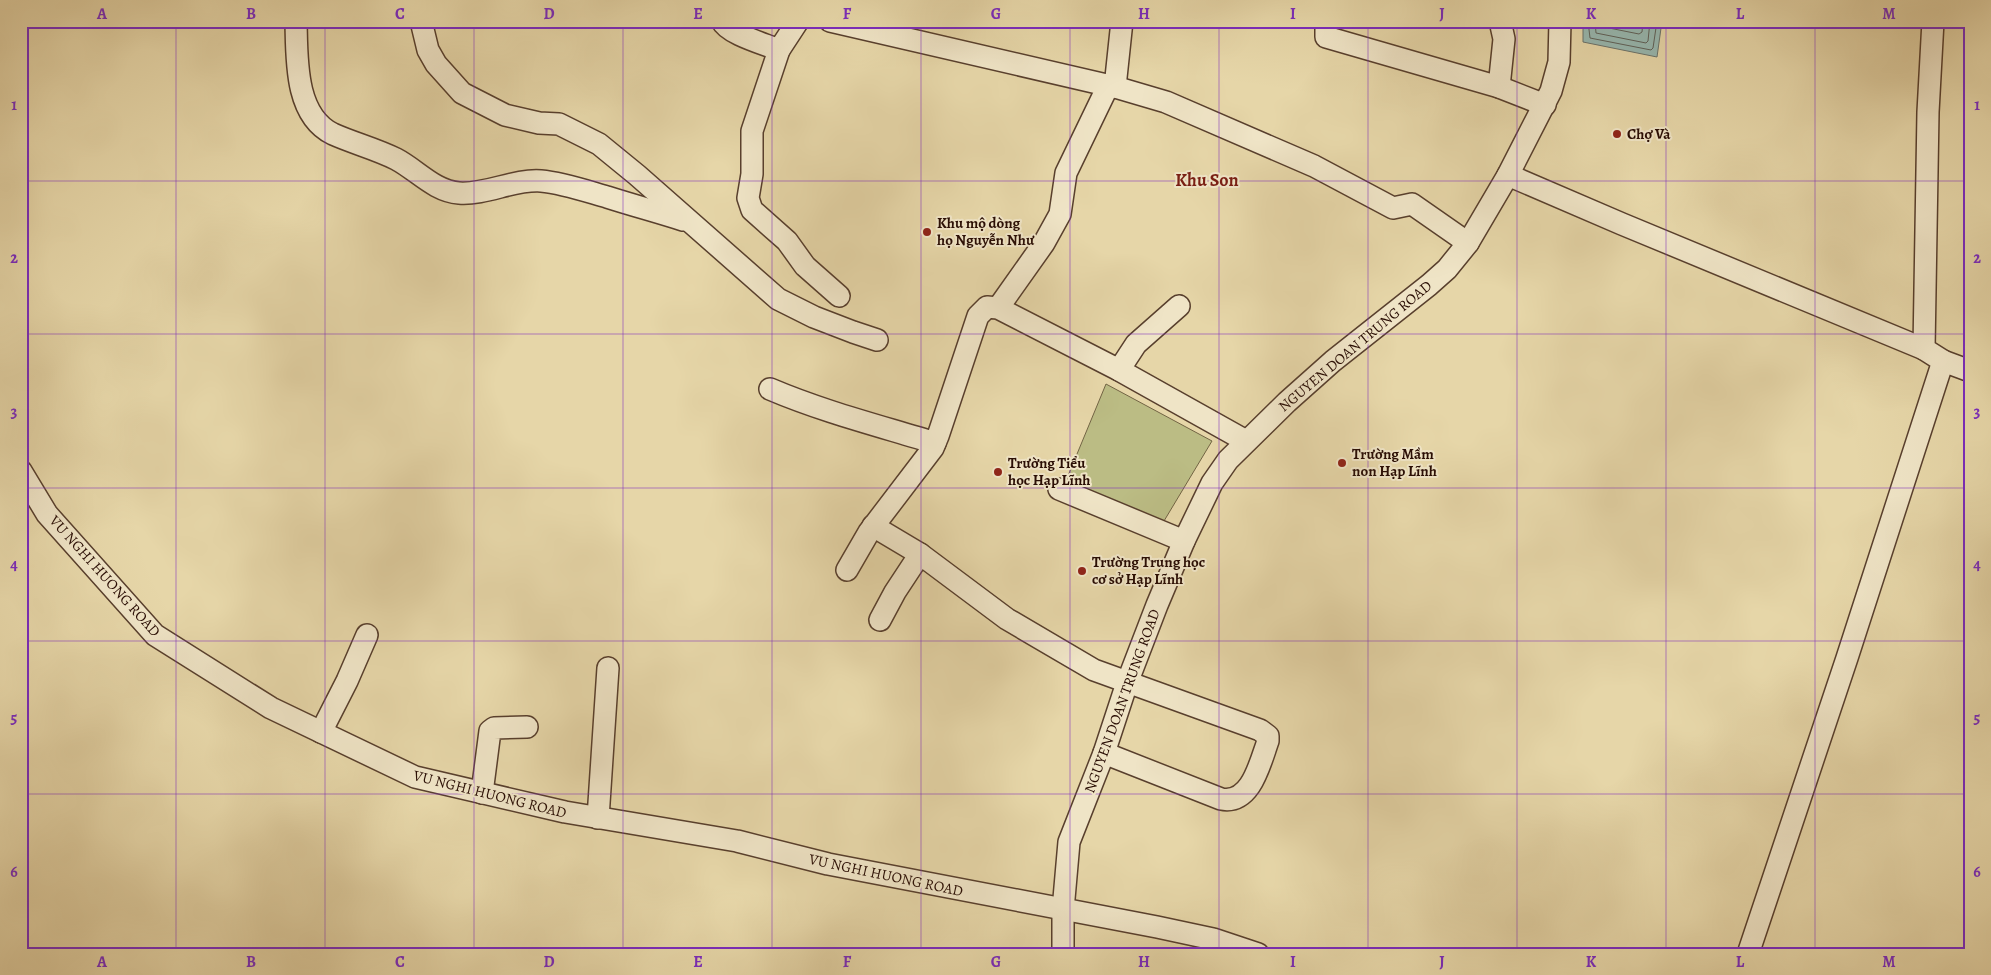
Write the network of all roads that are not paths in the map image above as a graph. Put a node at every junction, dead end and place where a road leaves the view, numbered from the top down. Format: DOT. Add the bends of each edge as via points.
graph roads {
  1 [pos="296,21"];
  2 [pos="421,21"];
  3 [pos="722,21"];
  4 [pos="798,21"];
  5 [pos="830,21"];
  6 [pos="1122,21"];
  7 [pos="1326,21"];
  8 [pos="1500,21"];
  9 [pos="1560,21"];
  10 [pos="1933,21"];
  11 [pos="779,50"];
  12 [pos="1112,86"];
  13 [pos="1499,87"];
  14 [pos="1545,105"];
  15 [pos="1508,175"];
  16 [pos="688,221"];
  17 [pos="1468,243"];
  18 [pos="839,296"];
  19 [pos="1178,306"];
  20 [pos="998,308"];
  21 [pos="877,340"];
  22 [pos="1924,349"];
  23 [pos="1943,361"];
  24 [pos="1120,370"];
  25 [pos="1970,371"];
  26 [pos="770,389"];
  27 [pos="1246,441"];
  28 [pos="935,443"];
  29 [pos="21,471"];
  30 [pos="1059,489"];
  31 [pos="873,526"];
  32 [pos="1184,541"];
  33 [pos="920,554"];
  34 [pos="847,570"];
  35 [pos="880,620"];
  36 [pos="367,635"];
  37 [pos="608,668"];
  38 [pos="1127,683"];
  39 [pos="527,727"];
  40 [pos="321,732"];
  41 [pos="1104,753"];
  42 [pos="482,793"];
  43 [pos="598,818"];
  44 [pos="1063,910"];
  45 [pos="1063,954"];
  46 [pos="1258,954"];
  47 [pos="1748,954"];
  1 -- 16 [label="street" via="297,67 308,109 320,125 332,133 396,159 438,187 458,193 540,181 587,191"];
  2 -- 16 [label="street" via="428,50 462,93 505,115 559,124 599,144"];
  3 -- 11 [label="street" via="733,32"];
  4 -- 11 [label="street"];
  5 -- 12 [label="street"];
  6 -- 12 [label="street"];
  7 -- 13 [label="street" via="1326,37"];
  8 -- 13 [label="street" via="1504,39"];
  9 -- 14 [label="street, NGUYEN DOAN TRUNG ROAD" via="1559,62"];
  10 -- 22 [label="street" via="1927,130"];
  11 -- 18 [label="street" via="752,131 748,198 752,210 787,241 805,266"];
  12 -- 17 [label="street" via="1166,102 1314,166 1394,208 1412,204"];
  12 -- 20 [label="street" via="1066,173 1060,214 1044,243"];
  13 -- 14 [label="street"];
  14 -- 15 [label="street, NGUYEN DOAN TRUNG ROAD"];
  15 -- 17 [label="street, NGUYEN DOAN TRUNG ROAD"];
  15 -- 22 [label="street"];
  16 -- 21 [label="street" via="778,299 814,317"];
  17 -- 27 [label="street, NGUYEN DOAN TRUNG ROAD" via="1447,269 1316,375"];
  19 -- 24 [label="street" via="1136,344"];
  20 -- 24 [label="street"];
  20 -- 28 [label="street" via="987,307 978,316"];
  22 -- 23 [label="street"];
  23 -- 25 [label="street"];
  23 -- 47 [label="street"];
  24 -- 27 [label="street"];
  26 -- 28 [label="street" via="844,417"];
  27 -- 32 [label="street, NGUYEN DOAN TRUNG ROAD" via="1212,483"];
  28 -- 31 [label="street"];
  29 -- 40 [label="street, VU NGHI HUONG ROAD" via="47,514 155,635 271,708"];
  30 -- 32 [label="street"];
  31 -- 33 [label="street"];
  31 -- 34 [label="street"];
  32 -- 38 [label="street, NGUYEN DOAN TRUNG ROAD"];
  33 -- 35 [label="street"];
  33 -- 38 [label="street" via="1007,620 1094,670"];
  36 -- 40 [label="street"];
  37 -- 43 [label="street"];
  38 -- 41 [label="street, NGUYEN DOAN TRUNG ROAD"];
  38 -- 41 [label="street" via="1260,730 1268,736 1268,741 1254,777 1246,790 1232,800 1221,799"];
  39 -- 42 [label="street" via="494,728 490,731"];
  40 -- 42 [label="street, VU NGHI HUONG ROAD" via="415,777"];
  41 -- 44 [label="street, NGUYEN DOAN TRUNG ROAD" via="1069,842"];
  42 -- 43 [label="street, VU NGHI HUONG ROAD"];
  43 -- 44 [label="street, VU NGHI HUONG ROAD" via="737,841 828,864"];
  44 -- 45 [label="street, NGUYEN DOAN TRUNG ROAD"];
  44 -- 46 [label="street, VU NGHI HUONG ROAD" via="1213,939"];
}
